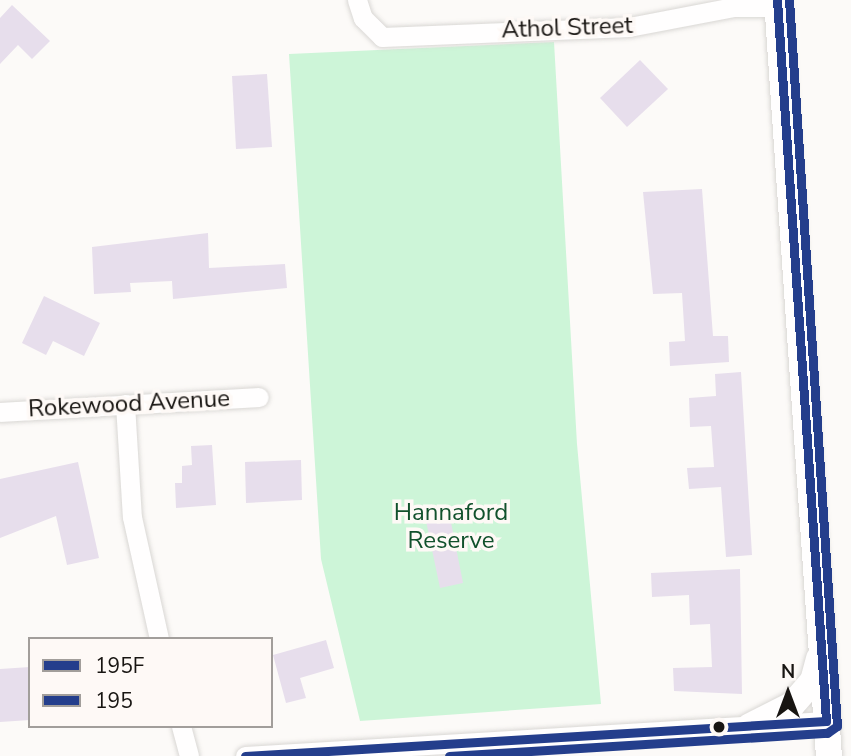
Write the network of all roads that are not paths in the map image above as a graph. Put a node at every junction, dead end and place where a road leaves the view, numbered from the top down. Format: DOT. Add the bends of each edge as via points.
graph roads {
  1 [pos="777,4"];
  2 [pos="360,9"];
  3 [pos="259,397"];
  4 [pos="125,404"];
  5 [pos="0,412"];
  6 [pos="159,637"];
  7 [pos="821,651"];
  8 [pos="826,721"];
  9 [pos="750,726"];
  10 [pos="182,728"];
  11 [pos="365,752"];
  12 [pos="189,756"];
  13 [pos="245,756"];
  14 [pos="829,756"];
  1 -- 2 [label="street, Athol Street" via="734,7 629,27 382,37"];
  1 -- 7 [label="main road"];
  3 -- 4 [label="street, Rokewood Avenue"];
  4 -- 5 [label="street, Rokewood Avenue"];
  4 -- 6 [label="street" via="132,517"];
  7 -- 8 [label="main road"];
  7 -- 9 [label="main road" via="813,681 792,705"];
  8 -- 9 [label="street"];
  8 -- 14 [label="main road"];
  9 -- 11 [label="street"];
  10 -- 12 [label="street"];
  11 -- 13 [label="street"];
}
